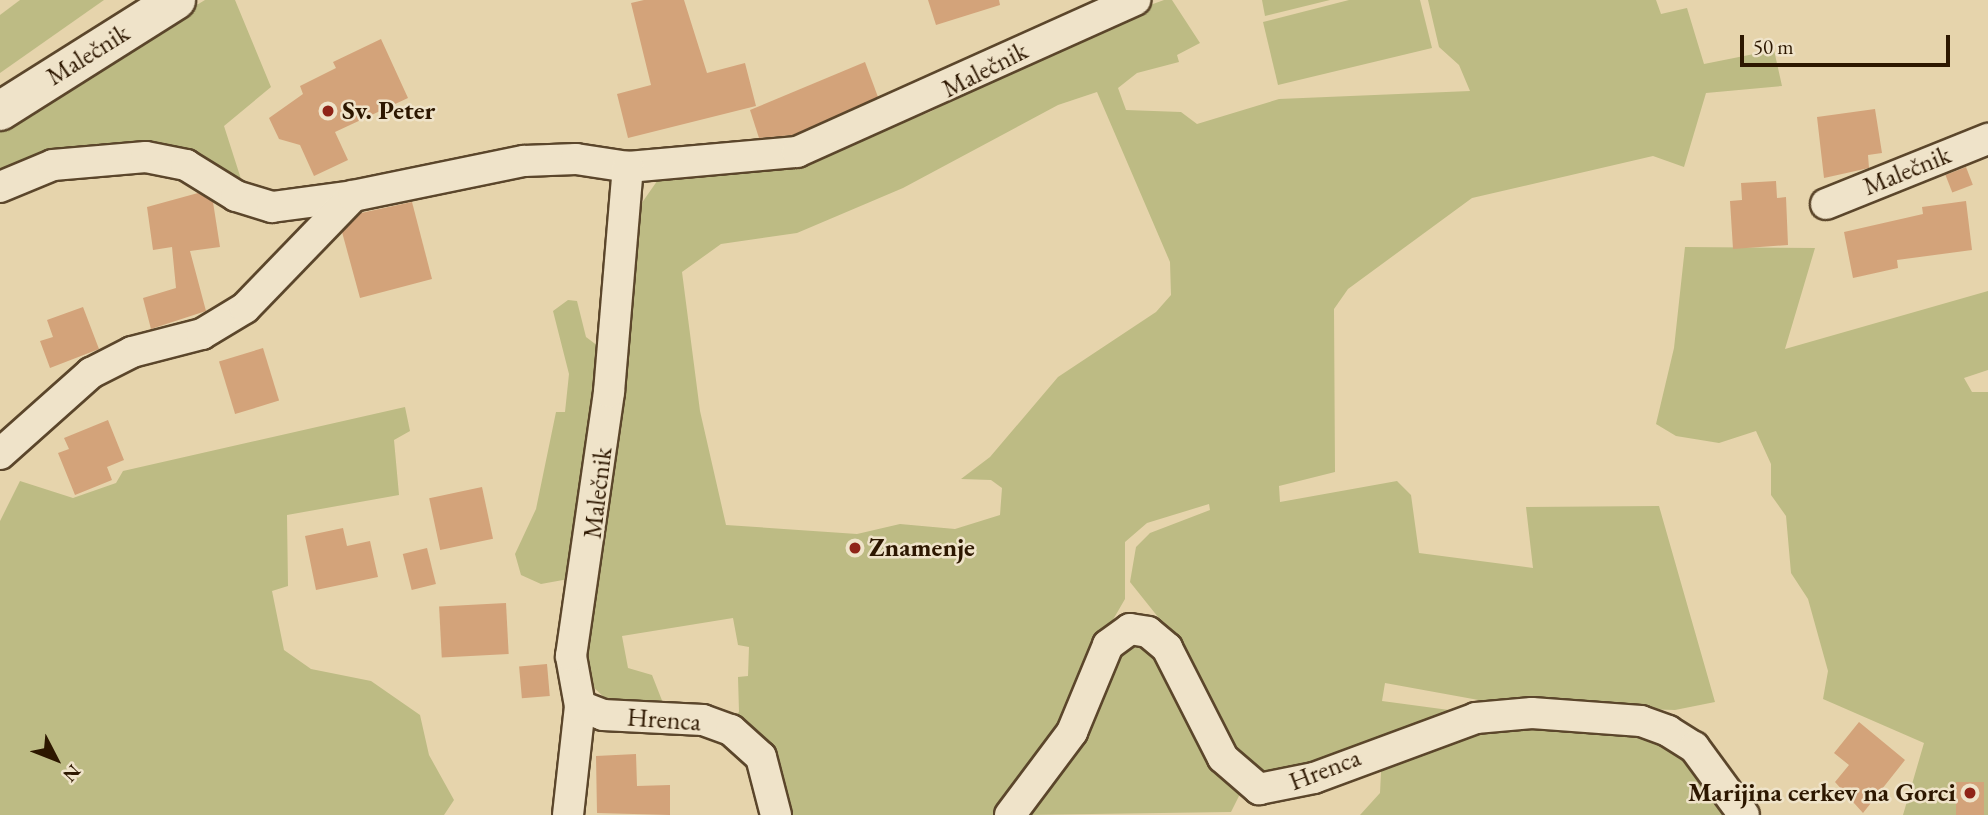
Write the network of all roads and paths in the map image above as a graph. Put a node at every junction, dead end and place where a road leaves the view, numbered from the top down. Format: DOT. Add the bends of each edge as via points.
graph roads {
  1 [pos="176,0"];
  2 [pos="1135,0"];
  3 [pos="0,111"];
  4 [pos="1988,139"];
  5 [pos="628,167"];
  6 [pos="0,187"];
  7 [pos="353,196"];
  8 [pos="1826,204"];
  9 [pos="0,454"];
  10 [pos="580,706"];
  11 [pos="568,815"];
  12 [pos="776,815"];
  13 [pos="1010,815"];
  14 [pos="1744,815"];
  1 -- 3 [label="street, Malečnik"];
  2 -- 5 [label="street, Malečnik" via="933,96 797,152"];
  4 -- 8 [label="street, Malečnik"];
  5 -- 7 [label="street, Malečnik" via="576,159 524,161"];
  5 -- 10 [label="street, Malečnik" via="610,392 571,656"];
  6 -- 7 [label="street, Malečnik" via="53,165 134,157 186,165 236,196 272,207"];
  7 -- 9 [label="street" via="245,308 202,334 132,352 90,373"];
  10 -- 11 [label="street, Malečnik"];
  10 -- 12 [label="street, Hrenca" via="603,715 703,720 731,730 761,757"];
  13 -- 14 [label="street, Hrenca" via="1072,732 1108,645 1130,629 1148,632 1167,648 1223,758 1259,789 1314,778 1476,718 1532,713 1641,721 1668,731 1694,747"];
}
